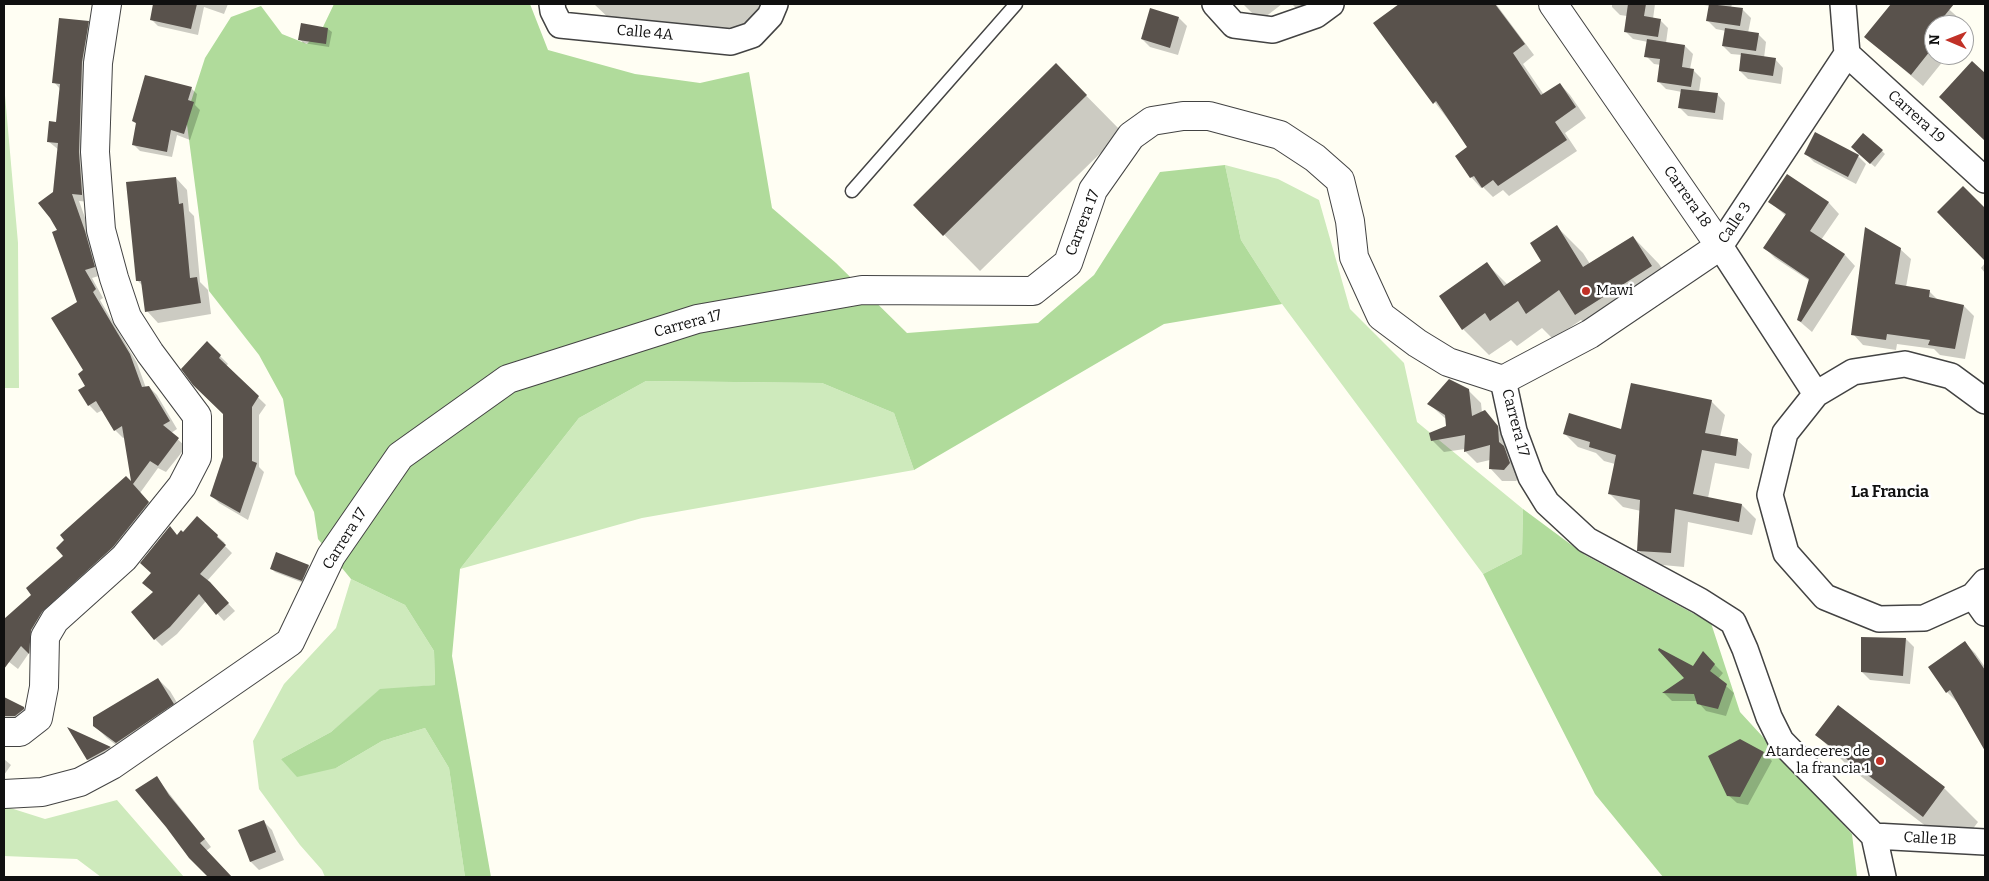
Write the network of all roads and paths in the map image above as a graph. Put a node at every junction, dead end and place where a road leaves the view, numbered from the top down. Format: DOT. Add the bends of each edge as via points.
graph roads {
  1 [pos="107,4"];
  2 [pos="775,4"];
  3 [pos="1016,4"];
  4 [pos="1216,4"];
  5 [pos="1331,4"];
  6 [pos="1553,4"];
  7 [pos="1843,4"];
  8 [pos="556,14"];
  9 [pos="1847,54"];
  10 [pos="1985,180"];
  11 [pos="852,191"];
  12 [pos="1720,246"];
  13 [pos="1503,380"];
  14 [pos="1816,394"];
  15 [pos="1985,401"];
  16 [pos="1981,597"];
  17 [pos="4,732"];
  18 [pos="4,794"];
  19 [pos="1874,836"];
  20 [pos="1985,842"];
  21 [pos="1884,877"];
  1 -- 17 [label="street" via="98,63 95,152 101,230 127,316 198,416 198,457 182,486 124,558 55,620 45,637 44,687 38,718 20,732"];
  2 -- 8 [label="street, Calle 4A" via="770,16 752,35 731,42"];
  3 -- 11 [label="lane"];
  4 -- 5 [label="street" via="1234,25 1273,30 1316,15"];
  6 -- 12 [label="street, Carrera 18"];
  7 -- 9 [label="street"];
  9 -- 10 [label="street, Carrera 19"];
  9 -- 12 [label="street, Calle 3"];
  12 -- 13 [label="street, Calle 3" via="1590,334"];
  12 -- 14 [label="street, Carrera 18"];
  13 -- 18 [label="street, Carrera 17" via="1448,362 1381,316 1354,258 1350,221 1340,180 1315,158 1280,135 1209,116 1152,120 1131,136 1093,190 1068,264 1033,291 862,290 697,320 508,379 400,456 331,556 290,642 112,764 80,782 42,792"];
  13 -- 19 [label="street, Carrera 17" via="1531,477 1547,503 1587,540 1733,622 1781,742"];
  14 -- 15 [label="street" via="1853,372 1905,364 1951,376"];
  14 -- 16 [label="street" via="1785,432 1770,495 1786,553 1825,598 1878,619 1924,618"];
  19 -- 20 [label="street, Calle 1B"];
  19 -- 21 [label="street"];
}
